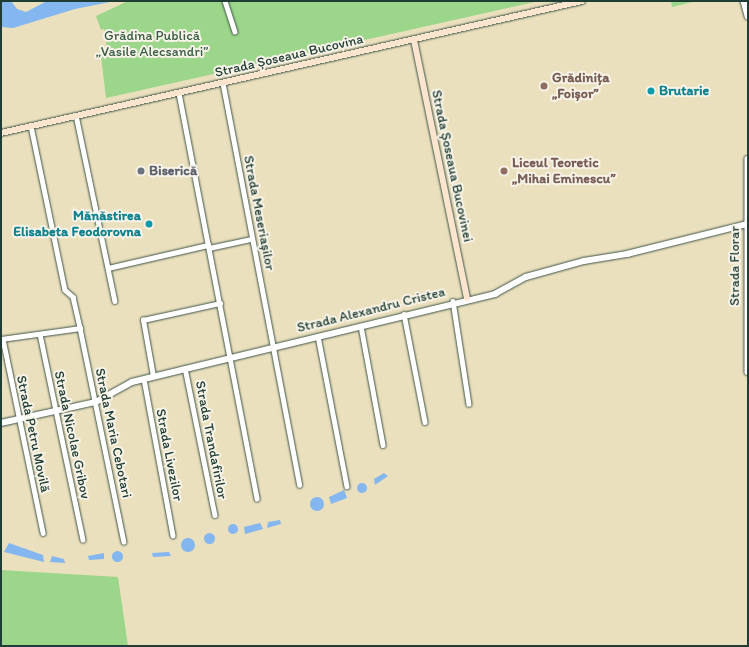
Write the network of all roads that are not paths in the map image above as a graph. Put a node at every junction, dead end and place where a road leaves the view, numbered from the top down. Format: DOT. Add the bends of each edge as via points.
graph roads {
  1 [pos="225,1"];
  2 [pos="582,1"];
  3 [pos="744,1"];
  4 [pos="748,16"];
  5 [pos="235,31"];
  6 [pos="414,40"];
  7 [pos="223,83"];
  8 [pos="179,92"];
  9 [pos="76,115"];
  10 [pos="31,126"];
  11 [pos="1,133"];
  12 [pos="748,159"];
  13 [pos="747,221"];
  14 [pos="251,239"];
  15 [pos="209,246"];
  16 [pos="108,268"];
  17 [pos="467,298"];
  18 [pos="115,301"];
  19 [pos="453,301"];
  20 [pos="220,303"];
  21 [pos="404,314"];
  22 [pos="361,326"];
  23 [pos="80,328"];
  24 [pos="40,334"];
  25 [pos="318,336"];
  26 [pos="2,339"];
  27 [pos="273,347"];
  28 [pos="231,358"];
  29 [pos="185,368"];
  30 [pos="748,372"];
  31 [pos="153,376"];
  32 [pos="144,379"];
  33 [pos="96,402"];
  34 [pos="470,404"];
  35 [pos="57,412"];
  36 [pos="19,420"];
  37 [pos="425,422"];
  38 [pos="1,423"];
  39 [pos="383,446"];
  40 [pos="300,485"];
  41 [pos="348,486"];
  42 [pos="257,499"];
  43 [pos="215,516"];
  44 [pos="43,533"];
  45 [pos="173,535"];
  46 [pos="83,540"];
  47 [pos="124,542"];
  1 -- 5 [label="street"];
  2 -- 6 [label="main road, Strada Șoseaua Bucovina"];
  3 -- 4 [label="street"];
  6 -- 7 [label="main road, Strada Șoseaua Bucovina"];
  6 -- 17 [label="main road, Strada Șoseaua Bucovinei"];
  7 -- 8 [label="main road, Strada Șoseaua Bucovina"];
  7 -- 14 [label="street, Strada Meseriașilor"];
  8 -- 9 [label="main road, Strada Șoseaua Bucovina"];
  8 -- 15 [label="street"];
  9 -- 10 [label="main road, Strada Șoseaua Bucovina"];
  9 -- 16 [label="street"];
  10 -- 11 [label="main road, Strada Șoseaua Bucovina"];
  10 -- 23 [label="street, Strada Maria Cebotari" via="65,290 73,297"];
  12 -- 13 [label="street, Strada Florar"];
  13 -- 17 [label="street, Strada Alexandru Cristea" via="627,254 584,261 526,277 495,294"];
  13 -- 30 [label="street, Strada Florar"];
  14 -- 15 [label="street"];
  14 -- 27 [label="street, Strada Meseriașilor" via="267,302"];
  15 -- 16 [label="street"];
  15 -- 20 [label="street"];
  16 -- 18 [label="street"];
  17 -- 19 [label="street, Strada Alexandru Cristea"];
  19 -- 21 [label="street, Strada Alexandru Cristea"];
  19 -- 34 [label="street"];
  20 -- 28 [label="street"];
  20 -- 31 [label="street" via="145,318 142,324"];
  21 -- 22 [label="street, Strada Alexandru Cristea"];
  21 -- 37 [label="street"];
  22 -- 25 [label="street, Strada Alexandru Cristea"];
  22 -- 39 [label="street"];
  23 -- 24 [label="street"];
  23 -- 33 [label="street, Strada Maria Cebotari"];
  24 -- 26 [label="street"];
  24 -- 35 [label="street, Strada Nicolae Gribov"];
  25 -- 27 [label="street, Strada Alexandru Cristea"];
  25 -- 41 [label="street"];
  26 -- 36 [label="street, Strada Petru Movilă"];
  27 -- 28 [label="street, Strada Alexandru Cristea"];
  27 -- 40 [label="street, Strada Meseriașilor"];
  28 -- 29 [label="street, Strada Alexandru Cristea"];
  28 -- 42 [label="street"];
  29 -- 31 [label="street, Strada Alexandru Cristea"];
  29 -- 43 [label="street, Strada Trandafirilor"];
  31 -- 32 [label="street, Strada Alexandru Cristea"];
  32 -- 33 [label="street, Strada Alexandru Cristea"];
  32 -- 45 [label="street, Strada Livezilor"];
  33 -- 35 [label="street, Strada Alexandru Cristea"];
  33 -- 47 [label="street, Strada Maria Cebotari"];
  35 -- 36 [label="street, Strada Alexandru Cristea"];
  35 -- 46 [label="street, Strada Nicolae Gribov"];
  36 -- 38 [label="street, Strada Alexandru Cristea"];
  36 -- 44 [label="street, Strada Petru Movilă"];
}
